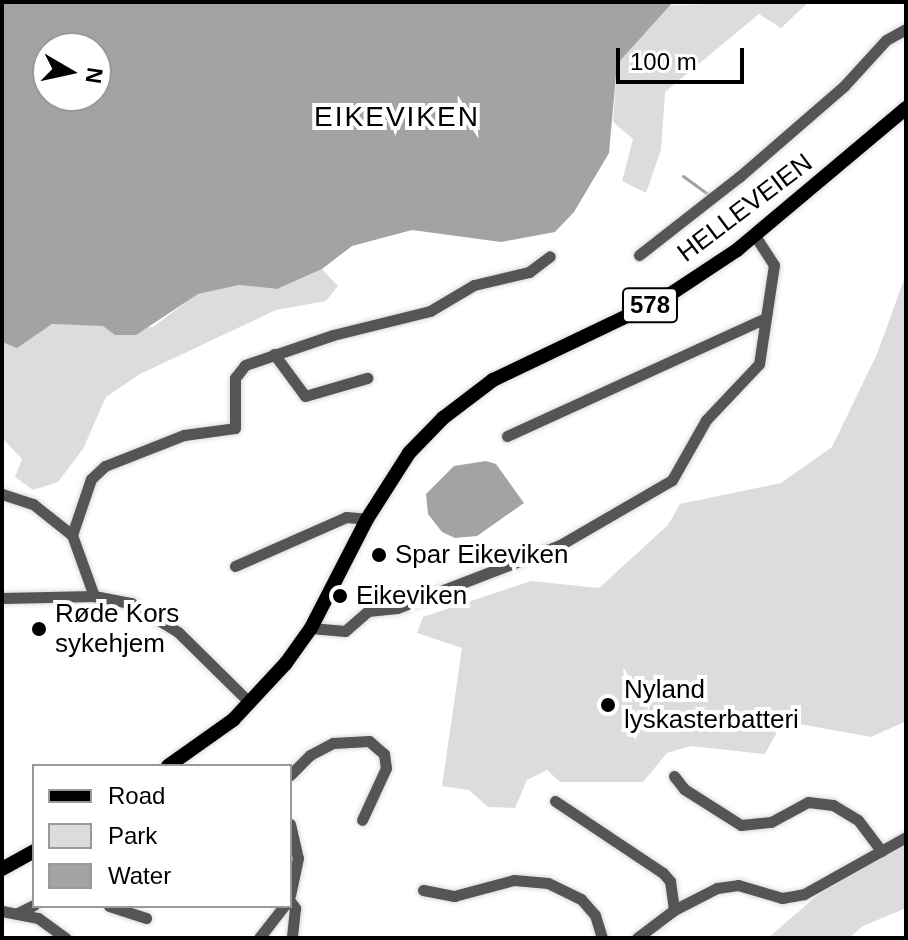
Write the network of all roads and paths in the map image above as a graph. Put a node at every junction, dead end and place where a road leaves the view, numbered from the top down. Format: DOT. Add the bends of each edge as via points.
graph roads {
  1 [pos="906,29"];
  2 [pos="906,108"];
  3 [pos="755,236"];
  4 [pos="639,255"];
  5 [pos="550,256"];
  6 [pos="543,272"];
  7 [pos="471,286"];
  8 [pos="762,320"];
  9 [pos="274,354"];
  10 [pos="367,378"];
  11 [pos="507,436"];
  12 [pos="2,494"];
  13 [pos="367,519"];
  14 [pos="72,535"];
  15 [pos="235,566"];
  16 [pos="94,596"];
  17 [pos="2,598"];
  18 [pos="311,628"];
  19 [pos="250,703"];
  20 [pos="171,764"];
  21 [pos="292,773"];
  22 [pos="674,776"];
  23 [pos="555,801"];
  24 [pos="362,820"];
  25 [pos="292,832"];
  26 [pos="906,837"];
  27 [pos="881,851"];
  28 [pos="32,852"];
  29 [pos="2,869"];
  30 [pos="292,886"];
  31 [pos="423,890"];
  32 [pos="292,904"];
  33 [pos="32,906"];
  34 [pos="115,908"];
  35 [pos="282,908"];
  36 [pos="674,910"];
  37 [pos="2,911"];
  38 [pos="18,913"];
  39 [pos="146,918"];
  40 [pos="66,938"];
  41 [pos="259,938"];
  42 [pos="292,938"];
  43 [pos="602,938"];
  44 [pos="637,938"];
  1 -- 4 [label="street" via="886,40 844,86 739,177"];
  2 -- 3 [label="main road, HELLEVEIEN / 578"];
  3 -- 8 [label="street" via="774,265"];
  3 -- 13 [label="main road, HELLEVEIEN / 578" via="663,299 529,361 460,403 409,453"];
  5 -- 7 [label="street" via="519,277"];
  6 -- 7 [label="street" via="510,286"];
  7 -- 9 [label="street" via="430,311"];
  8 -- 11 [label="street"];
  8 -- 18 [label="street" via="755,371 706,420 667,484 622,505 574,540 397,608 368,611 339,633"];
  9 -- 10 [label="street" via="305,396"];
  9 -- 14 [label="street" via="237,373 237,424 232,429 184,435 97,471"];
  12 -- 14 [label="street" via="33,504"];
  13 -- 15 [label="street" via="346,517"];
  13 -- 18 [label="main road, HELLEVEIEN / 578"];
  14 -- 16 [label="street"];
  16 -- 17 [label="street"];
  16 -- 19 [label="street" via="152,612"];
  18 -- 19 [label="main road, HELLEVEIEN / 578"];
  19 -- 20 [label="main road, HELLEVEIEN / 578" via="214,736"];
  21 -- 24 [label="street" via="333,743 369,741 384,754 386,768"];
  22 -- 27 [label="street" via="684,789 741,825 771,822 808,802 833,805 858,820"];
  23 -- 36 [label="street" via="663,873 670,881"];
  25 -- 30 [label="street" via="298,858"];
  26 -- 27 [label="street"];
  27 -- 36 [label="street" via="804,894 782,898 729,885"];
  28 -- 29 [label="main road"];
  31 -- 43 [label="street" via="454,896 514,880 548,883 581,899 595,915"];
  32 -- 42 [label="street"];
  33 -- 38 [label="street"];
  34 -- 39 [label="street"];
  35 -- 41 [label="street"];
  36 -- 44 [label="street"];
  37 -- 38 [label="street"];
  38 -- 40 [label="street" via="49,923"];
}
